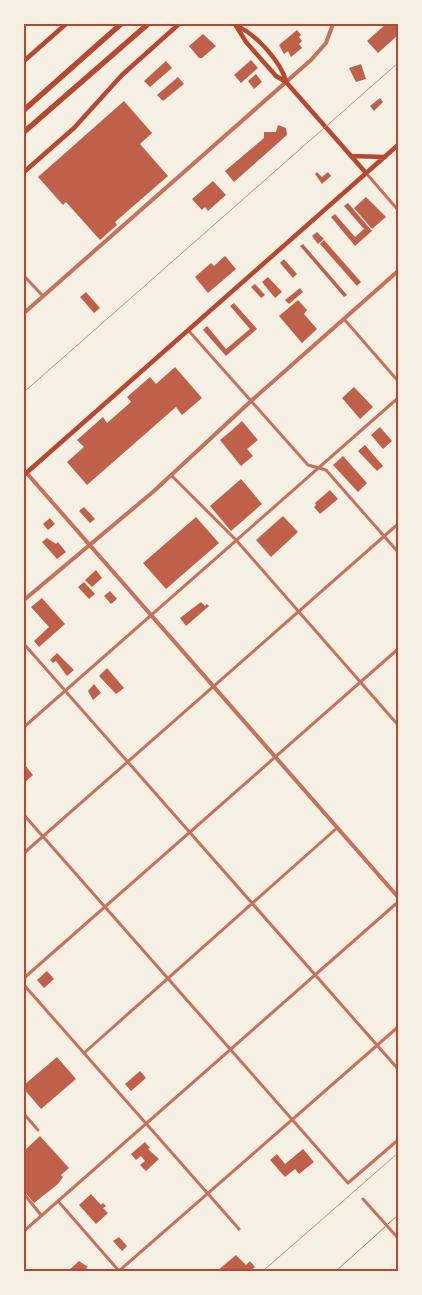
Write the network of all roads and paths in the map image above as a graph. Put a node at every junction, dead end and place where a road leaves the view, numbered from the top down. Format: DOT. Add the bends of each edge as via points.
graph roads {
  1 [pos="66,24"];
  2 [pos="121,24"];
  3 [pos="148,24"];
  4 [pos="179,24"];
  5 [pos="334,24"];
  6 [pos="236,25"];
  7 [pos="24,61"];
  8 [pos="286,82"];
  9 [pos="24,110"];
  10 [pos="24,132"];
  11 [pos="398,145"];
  12 [pos="351,156"];
  13 [pos="385,157"];
  14 [pos="24,172"];
  15 [pos="366,173"];
  16 [pos="398,210"];
  17 [pos="398,271"];
  18 [pos="24,276"];
  19 [pos="43,296"];
  20 [pos="24,313"];
  21 [pos="344,319"];
  22 [pos="188,330"];
  23 [pos="398,380"];
  24 [pos="398,398"];
  25 [pos="251,401"];
  26 [pos="318,468"];
  27 [pos="24,472"];
  28 [pos="171,475"];
  29 [pos="398,524"];
  30 [pos="384,536"];
  31 [pos="236,540"];
  32 [pos="88,544"];
  33 [pos="398,552"];
  34 [pos="24,600"];
  35 [pos="299,612"];
  36 [pos="150,615"];
  37 [pos="24,644"];
  38 [pos="398,649"];
  39 [pos="361,682"];
  40 [pos="213,687"];
  41 [pos="65,691"];
  42 [pos="398,725"];
  43 [pos="24,727"];
  44 [pos="275,757"];
  45 [pos="128,762"];
  46 [pos="24,816"];
  47 [pos="337,828"];
  48 [pos="190,832"];
  49 [pos="42,836"];
  50 [pos="24,853"];
  51 [pos="398,897"];
  52 [pos="398,902"];
  53 [pos="252,903"];
  54 [pos="105,907"];
  55 [pos="315,975"];
  56 [pos="24,978"];
  57 [pos="168,978"];
  58 [pos="24,985"];
  59 [pos="398,1027"];
  60 [pos="377,1045"];
  61 [pos="230,1050"];
  62 [pos="84,1053"];
  63 [pos="398,1069"];
  64 [pos="24,1114"];
  65 [pos="292,1120"];
  66 [pos="146,1123"];
  67 [pos="38,1130"];
  68 [pos="398,1140"];
  69 [pos="208,1193"];
  70 [pos="24,1194"];
  71 [pos="363,1199"];
  72 [pos="58,1201"];
  73 [pos="42,1215"];
  74 [pos="398,1215"];
  75 [pos="387,1225"];
  76 [pos="239,1229"];
  77 [pos="24,1231"];
  78 [pos="398,1238"];
  79 [pos="119,1271"];
  80 [pos="336,1271"];
  1 -- 7 [label="main road"];
  2 -- 9 [label="highway"];
  3 -- 10 [label="highway"];
  4 -- 14 [label="main road" via="122,75 74,128"];
  5 -- 8 [label="street" via="319,52"];
  6 -- 8 [label="main road" via="246,42 276,76"];
  6 -- 8 [label="main road" via="253,36 283,70"];
  8 -- 12 [label="main road"];
  8 -- 19 [label="street"];
  11 -- 13 [label="main road"];
  12 -- 13 [label="main road"];
  12 -- 15 [label="main road"];
  13 -- 15 [label="main road"];
  15 -- 16 [label="street"];
  15 -- 22 [label="main road"];
  17 -- 21 [label="street"];
  18 -- 19 [label="street"];
  19 -- 20 [label="street"];
  21 -- 23 [label="street"];
  21 -- 25 [label="street"];
  22 -- 25 [label="street"];
  22 -- 27 [label="main road"];
  24 -- 26 [label="street"];
  25 -- 26 [label="street" via="308,464"];
  25 -- 28 [label="street"];
  26 -- 30 [label="street" via="326,470"];
  26 -- 31 [label="street"];
  27 -- 32 [label="street"];
  28 -- 31 [label="street"];
  28 -- 32 [label="street"];
  29 -- 30 [label="street"];
  30 -- 33 [label="street"];
  30 -- 35 [label="street"];
  31 -- 35 [label="street"];
  31 -- 36 [label="street"];
  32 -- 34 [label="street"];
  32 -- 36 [label="street"];
  35 -- 39 [label="street"];
  35 -- 40 [label="street"];
  36 -- 40 [label="street"];
  36 -- 41 [label="street"];
  37 -- 41 [label="street"];
  38 -- 39 [label="street"];
  39 -- 42 [label="street"];
  39 -- 44 [label="street"];
  40 -- 44 [label="street"];
  40 -- 45 [label="street"];
  41 -- 43 [label="street"];
  41 -- 45 [label="street"];
  44 -- 47 [label="street"];
  44 -- 48 [label="street"];
  45 -- 48 [label="street"];
  45 -- 49 [label="street"];
  46 -- 49 [label="street"];
  47 -- 51 [label="street"];
  47 -- 53 [label="street"];
  48 -- 53 [label="street"];
  48 -- 54 [label="street"];
  49 -- 50 [label="street"];
  49 -- 54 [label="street"];
  52 -- 55 [label="street"];
  53 -- 55 [label="street"];
  53 -- 57 [label="street"];
  54 -- 56 [label="street"];
  54 -- 57 [label="street"];
  55 -- 60 [label="street"];
  55 -- 61 [label="street"];
  57 -- 61 [label="street"];
  57 -- 62 [label="street"];
  58 -- 62 [label="street"];
  59 -- 60 [label="street"];
  60 -- 63 [label="street"];
  60 -- 65 [label="street"];
  61 -- 65 [label="street"];
  61 -- 66 [label="street"];
  62 -- 66 [label="street"];
  64 -- 67 [label="street"];
  65 -- 68 [label="street" via="348,1184"];
  65 -- 69 [label="street"];
  66 -- 69 [label="street"];
  66 -- 72 [label="street"];
  69 -- 76 [label="street"];
  69 -- 79 [label="street"];
  70 -- 73 [label="street"];
  71 -- 75 [label="street"];
  72 -- 73 [label="street"];
  72 -- 79 [label="street"];
  73 -- 77 [label="street"];
  74 -- 75 [label="lane"];
  75 -- 78 [label="street"];
  75 -- 80 [label="lane"];
}
